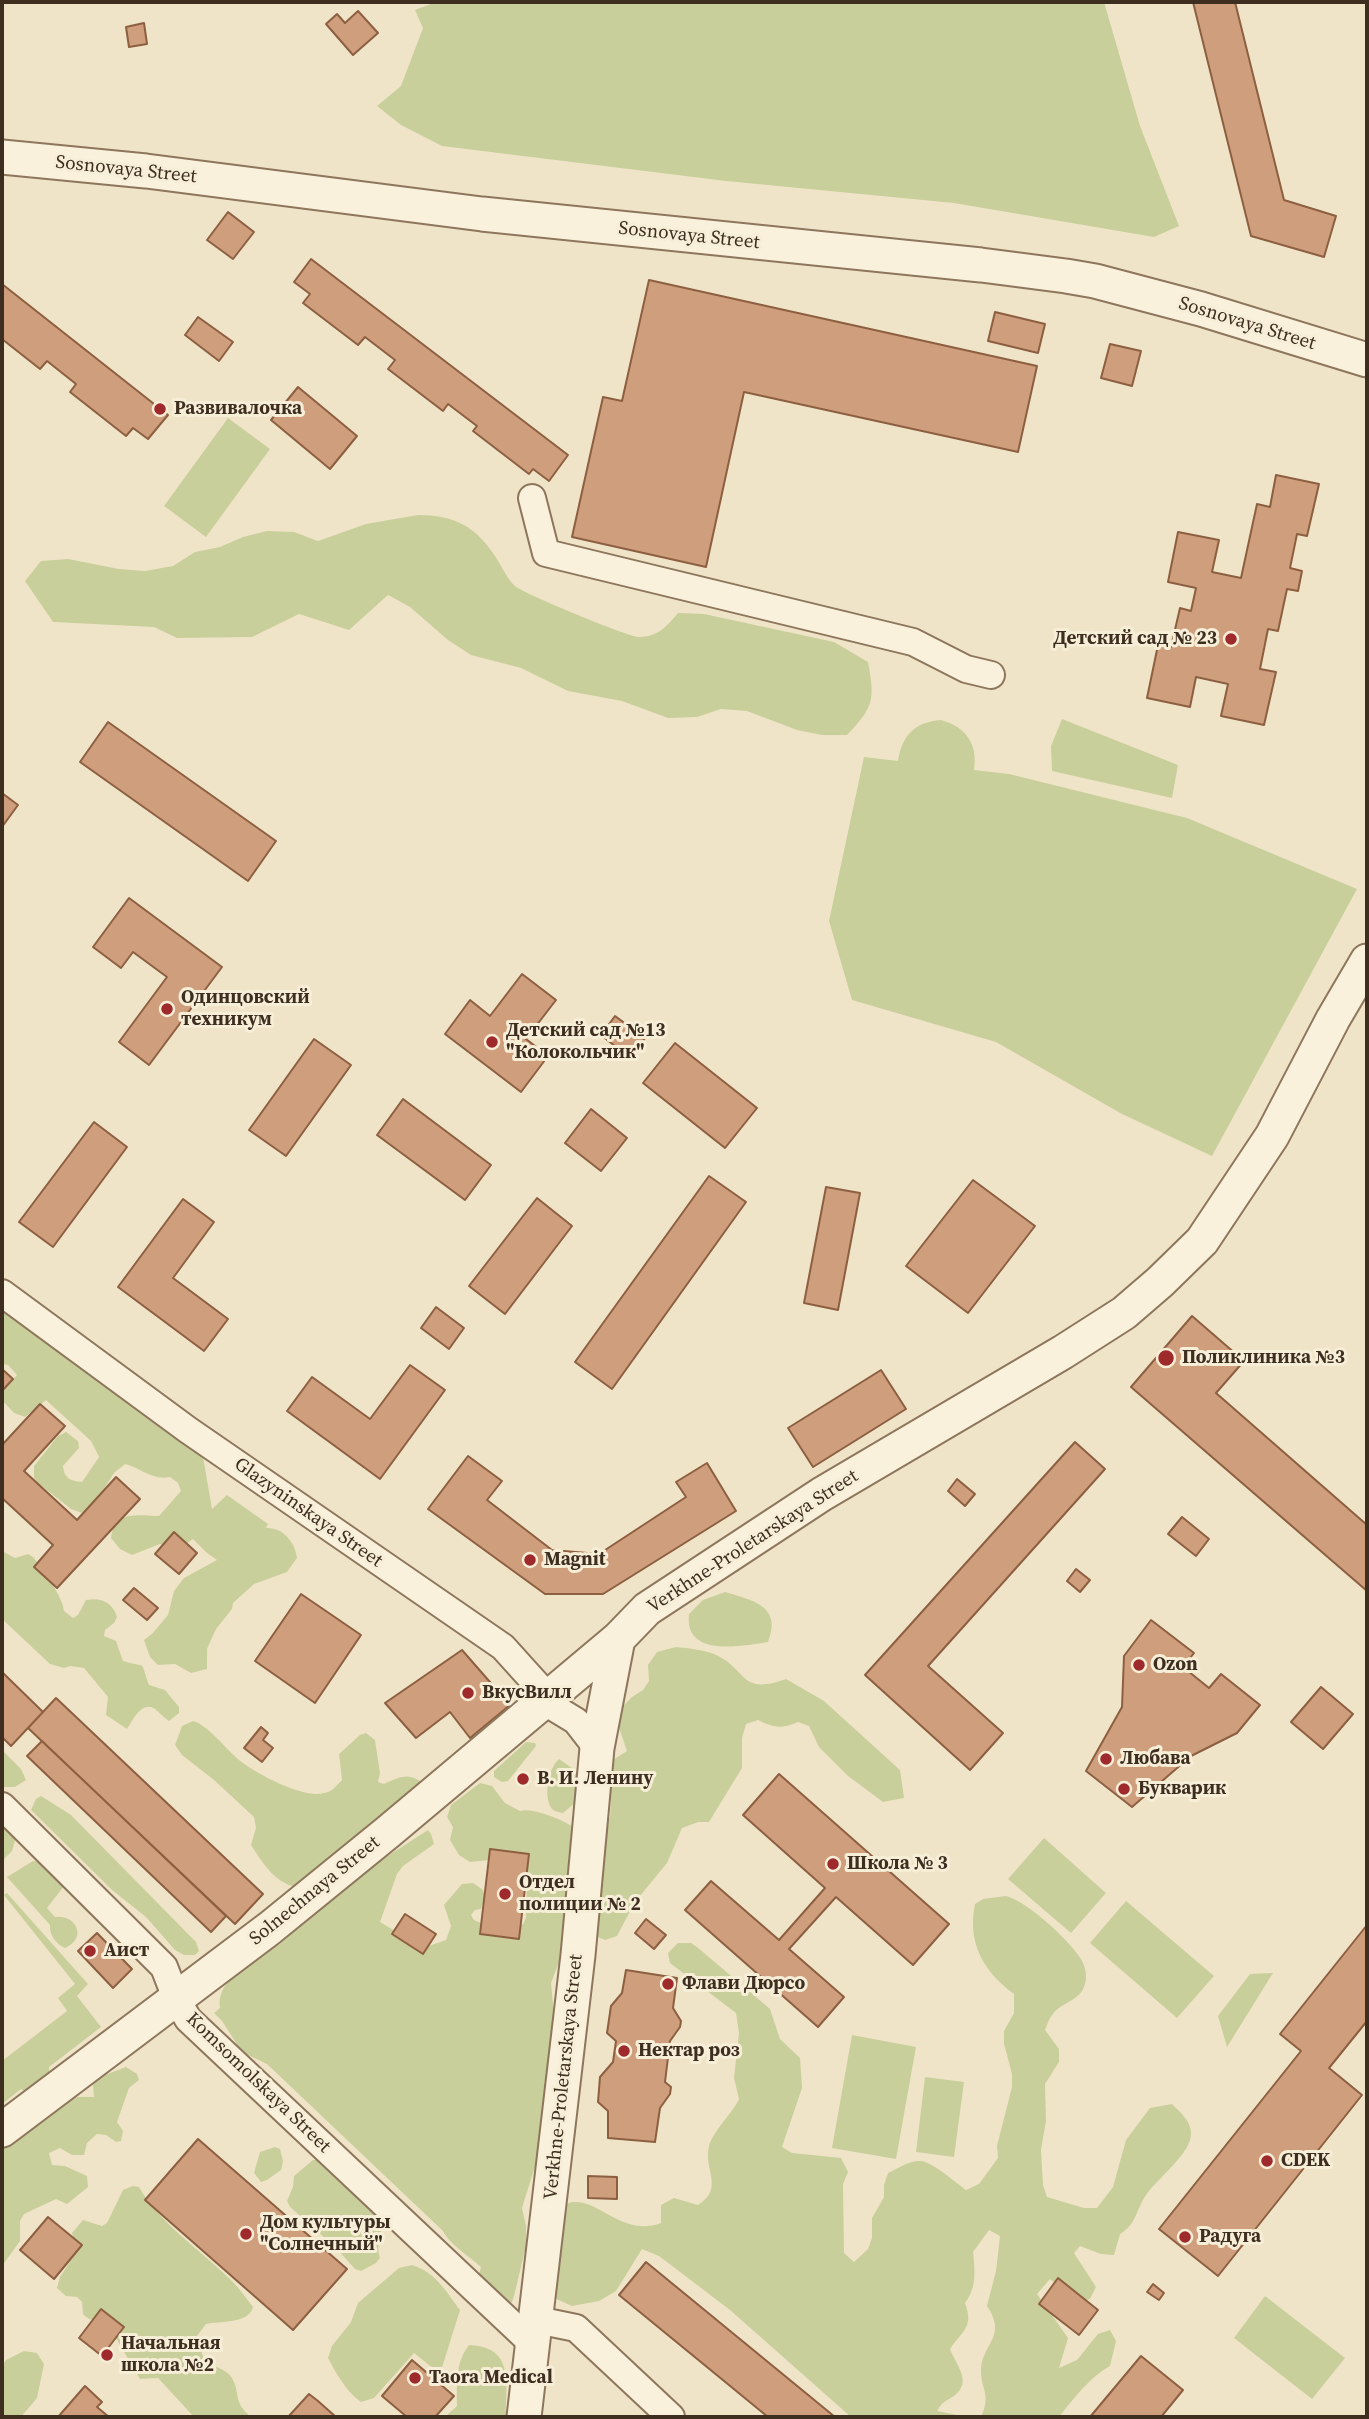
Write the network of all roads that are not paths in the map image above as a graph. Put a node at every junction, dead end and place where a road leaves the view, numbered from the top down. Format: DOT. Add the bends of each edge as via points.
graph roads {
  1 [pos="2,157"];
  2 [pos="1367,360"];
  3 [pos="531,498"];
  4 [pos="991,675"];
  5 [pos="1367,961"];
  6 [pos="2,1293"];
  7 [pos="618,1639"];
  8 [pos="543,1701"];
  9 [pos="597,1748"];
  10 [pos="2,1806"];
  11 [pos="176,1998"];
  12 [pos="2,2130"];
  13 [pos="535,2333"];
  14 [pos="524,2417"];
  15 [pos="671,2417"];
  1 -- 2 [label="street, Sosnovaya Street" via="496,216 1066,276 1201,309"];
  3 -- 4 [label="street" via="546,553 913,642 966,669"];
  5 -- 7 [label="street, Verkhne-Proletarskaya Street" via="1272,1136 1202,1241 1160,1282 1124,1313 1063,1352 822,1494 647,1609"];
  6 -- 8 [label="street, Glazyninskaya Street" via="188,1430 503,1647 540,1688"];
  7 -- 8 [label="street, Solnechnaya Street"];
  7 -- 9 [label="street, Verkhne-Proletarskaya Street"];
  8 -- 9 [label="street, Glazyninskaya Street" via="576,1721"];
  8 -- 11 [label="street, Solnechnaya Street" via="280,1920"];
  9 -- 13 [label="street, Verkhne-Proletarskaya Street"];
  10 -- 11 [label="street, Komsomolskaya Street" via="164,1966"];
  11 -- 12 [label="street, Solnechnaya Street"];
  11 -- 13 [label="street, Komsomolskaya Street" via="188,2018 215,2045"];
  13 -- 14 [label="street, Verkhne-Proletarskaya Street"];
  13 -- 15 [label="street" via="576,2328"];
}
